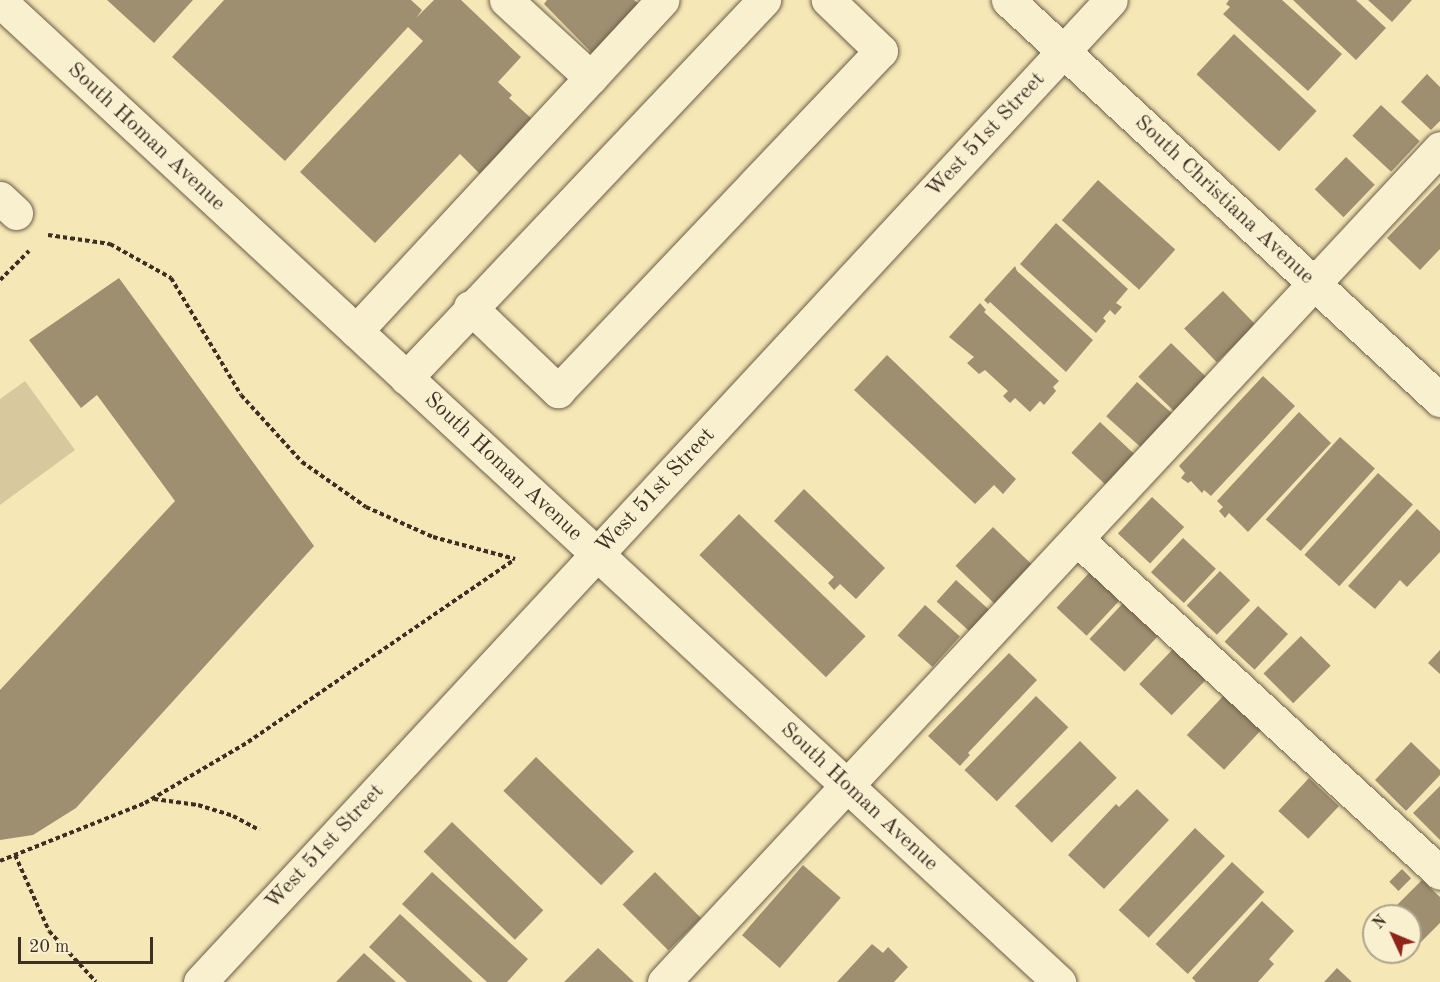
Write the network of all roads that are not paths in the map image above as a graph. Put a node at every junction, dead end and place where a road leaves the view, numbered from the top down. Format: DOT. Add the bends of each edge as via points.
graph roads {
  1 [pos="506,0"];
  2 [pos="663,0"];
  3 [pos="764,0"];
  4 [pos="828,0"];
  5 [pos="1008,0"];
  6 [pos="1111,0"];
  7 [pos="0,1"];
  8 [pos="1064,51"];
  9 [pos="591,78"];
  10 [pos="1440,148"];
  11 [pos="1314,284"];
  12 [pos="470,307"];
  13 [pos="356,331"];
  14 [pos="406,378"];
  15 [pos="1440,400"];
  16 [pos="1077,538"];
  17 [pos="596,555"];
  18 [pos="847,785"];
  19 [pos="1440,873"];
  20 [pos="200,982"];
  21 [pos="664,982"];
  22 [pos="1059,982"];
  1 -- 9 [label="street"];
  2 -- 9 [label="street"];
  3 -- 12 [label="street"];
  4 -- 12 [label="street" via="881,51 558,391"];
  5 -- 8 [label="street, South Christiana Avenue"];
  6 -- 8 [label="street, West 51st Street"];
  7 -- 13 [label="street, South Homan Avenue"];
  8 -- 11 [label="street, South Christiana Avenue"];
  8 -- 17 [label="street, West 51st Street"];
  9 -- 13 [label="street"];
  10 -- 11 [label="street"];
  11 -- 15 [label="street, South Christiana Avenue"];
  11 -- 16 [label="street"];
  12 -- 14 [label="street"];
  13 -- 14 [label="street, South Homan Avenue"];
  14 -- 17 [label="street, South Homan Avenue"];
  16 -- 18 [label="street"];
  16 -- 19 [label="street"];
  17 -- 18 [label="street, South Homan Avenue"];
  17 -- 20 [label="street, West 51st Street"];
  18 -- 21 [label="street"];
  18 -- 22 [label="street, South Homan Avenue"];
}
